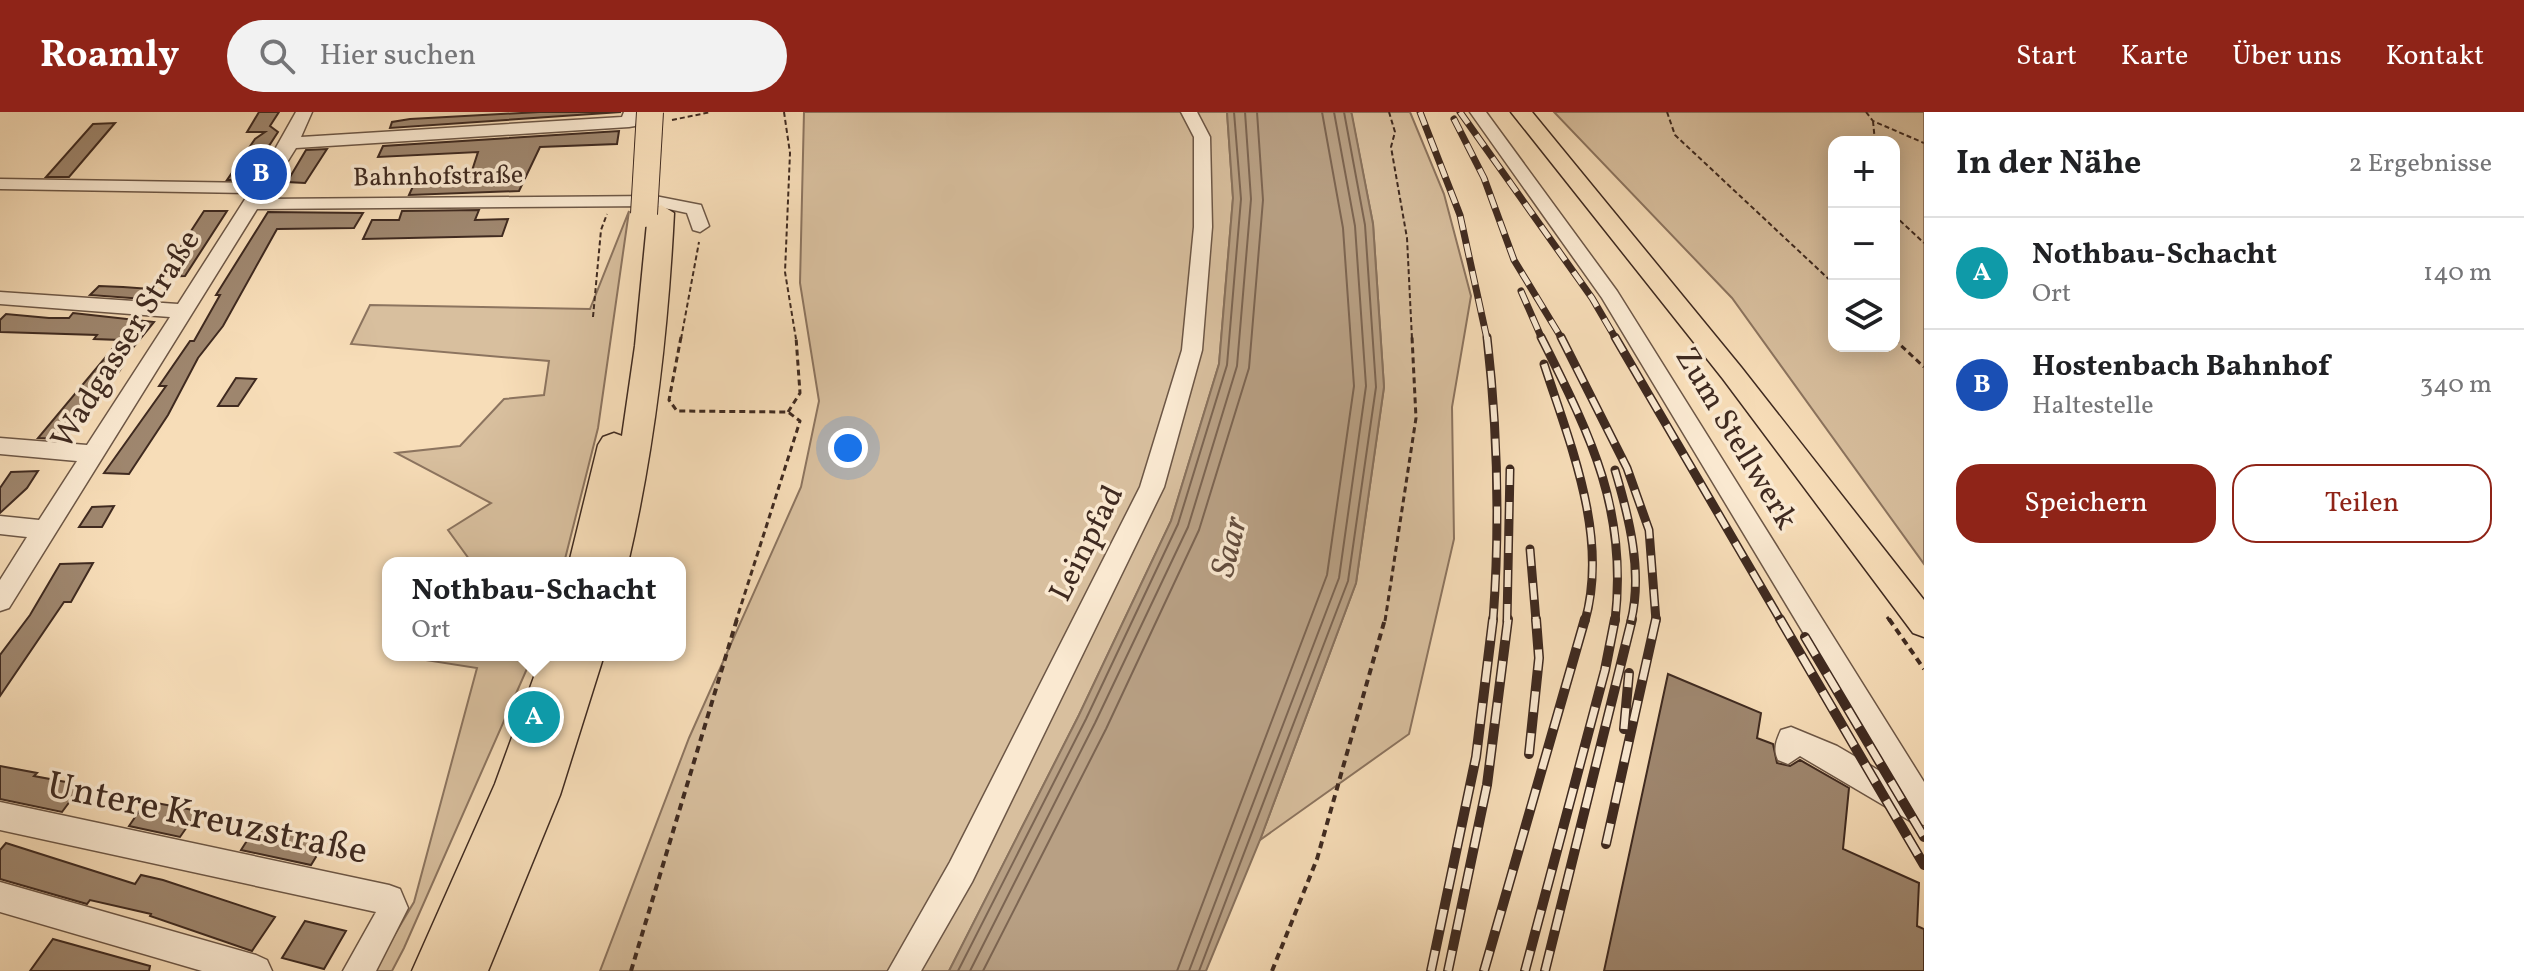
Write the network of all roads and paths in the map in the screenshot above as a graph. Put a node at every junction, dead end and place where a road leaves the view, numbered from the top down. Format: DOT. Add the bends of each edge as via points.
graph roads {
  1 [pos="304,112"];
  2 [pos="711,112"];
  3 [pos="784,112"];
  4 [pos="1189,112"];
  5 [pos="1389,112"];
  6 [pos="1478,112"];
  7 [pos="1521,112"];
  8 [pos="1667,112"];
  9 [pos="1866,112"];
  10 [pos="652,116"];
  11 [pos="1873,121"];
  12 [pos="1874,136"];
  13 [pos="290,143"];
  14 [pos="1924,143"];
  15 [pos="0,184"];
  16 [pos="256,196"];
  17 [pos="639,206"];
  18 [pos="1900,221"];
  19 [pos="700,226"];
  20 [pos="1924,243"];
  21 [pos="1830,280"];
  22 [pos="0,298"];
  23 [pos="182,311"];
  24 [pos="593,317"];
  25 [pos="1900,345"];
  26 [pos="1924,367"];
  27 [pos="788,412"];
  28 [pos="0,446"];
  29 [pos="92,454"];
  30 [pos="0,525"];
  31 [pos="45,530"];
  32 [pos="587,557"];
  33 [pos="612,557"];
  34 [pos="0,601"];
  35 [pos="1924,624"];
  36 [pos="558,661"];
  37 [pos="584,661"];
  38 [pos="1788,751"];
  39 [pos="1924,811"];
  40 [pos="0,816"];
  41 [pos="0,897"];
  42 [pos="256,971"];
  43 [pos="359,971"];
  44 [pos="434,971"];
  45 [pos="466,971"];
  46 [pos="631,971"];
  47 [pos="904,971"];
  48 [pos="1272,971"];
  1 -- 13 [label="street, Wadgasser Straße"];
  2 -- 10 [label="path"];
  3 -- 27 [label="path" via="790,153 785,272 800,393"];
  4 -- 47 [label="street, Leinpfad" via="1202,137 1203,212 1192,350 1152,487 961,872"];
  5 -- 48 [label="path" via="1407,238 1416,418 1384,626 1317,859"];
  6 -- 39 [label="street, Zum Stellwerk" via="1610,295"];
  7 -- 35 [label="main road" via="1732,373"];
  8 -- 21 [label="path" via="1675,135"];
  9 -- 11 [label="path"];
  10 -- 13 [label="street"];
  10 -- 17 [label="highway, bridge"];
  11 -- 12 [label="path"];
  11 -- 14 [label="path"];
  13 -- 16 [label="street, Wadgasser Straße"];
  15 -- 16 [label="street, Bahnhofstraße"];
  16 -- 17 [label="street, Bahnhofstraße"];
  16 -- 23 [label="street, Wadgasser Straße"];
  17 -- 19 [label="street, Bahnhofstraße" via="695,209"];
  17 -- 24 [label="path" via="601,230"];
  17 -- 32 [label="highway" via="616,435"];
  17 -- 33 [label="highway" via="656,292 642,418"];
  18 -- 20 [label="path"];
  19 -- 27 [label="path" via="669,400 677,411"];
  22 -- 23 [label="street"];
  23 -- 29 [label="street, Wadgasser Straße"];
  25 -- 26 [label="path"];
  27 -- 46 [label="path" via="800,421"];
  28 -- 29 [label="street"];
  29 -- 31 [label="street, Wadgasser Straße"];
  30 -- 31 [label="street"];
  31 -- 34 [label="street, Wadgasser Straße"];
  36 -- 44 [label="highway" via="515,784"];
  37 -- 45 [label="highway" via="540,795"];
  38 -- 39 [label="street" via="1791,739"];
  40 -- 43 [label="street, Untere Kreuzstraße" via="389,900 393,908"];
  41 -- 42 [label="street"];
}
